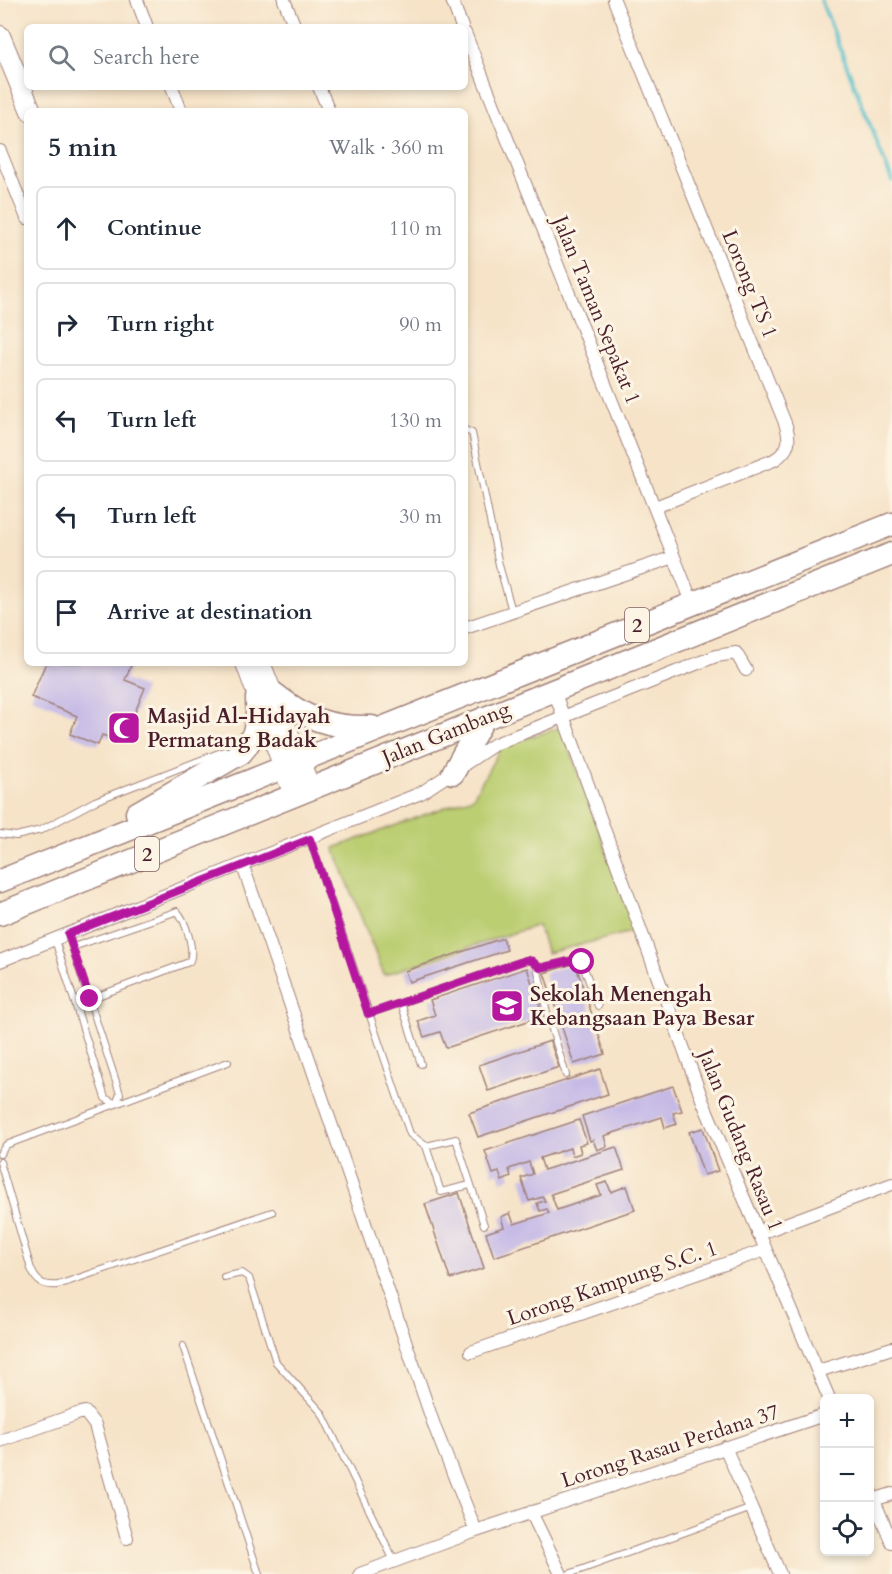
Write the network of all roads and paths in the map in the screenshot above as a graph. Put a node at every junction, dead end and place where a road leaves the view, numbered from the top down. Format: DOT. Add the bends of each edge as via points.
graph roads {
  1 [pos="137,0"];
  2 [pos="284,0"];
  3 [pos="452,0"];
  4 [pos="614,0"];
  5 [pos="146,24"];
  6 [pos="294,24"];
  7 [pos="461,24"];
  8 [pos="0,36"];
  9 [pos="468,40"];
  10 [pos="173,90"];
  11 [pos="321,90"];
  12 [pos="30,108"];
  13 [pos="180,108"];
  14 [pos="328,108"];
  15 [pos="0,151"];
  16 [pos="24,211"];
  17 [pos="468,431"];
  18 [pos="655,507"];
  19 [pos="892,524"];
  20 [pos="674,557"];
  21 [pos="891,558"];
  22 [pos="692,602"];
  23 [pos="513,612"];
  24 [pos="468,627"];
  25 [pos="248,666"];
  26 [pos="260,666"];
  27 [pos="746,670"];
  28 [pos="553,688"];
  29 [pos="265,695"];
  30 [pos="563,717"];
  31 [pos="484,718"];
  32 [pos="383,727"];
  33 [pos="252,741"];
  34 [pos="291,763"];
  35 [pos="453,773"];
  36 [pos="302,791"];
  37 [pos="0,834"];
  38 [pos="310,839"];
  39 [pos="46,862"];
  40 [pos="243,866"];
  41 [pos="0,881"];
  42 [pos="0,914"];
  43 [pos="68,934"];
  44 [pos="55,940"];
  45 [pos="73,947"];
  46 [pos="0,961"];
  47 [pos="537,966"];
  48 [pos="90,999"];
  49 [pos="401,1003"];
  50 [pos="598,1006"];
  51 [pos="368,1014"];
  52 [pos="228,1062"];
  53 [pos="421,1064"];
  54 [pos="566,1075"];
  55 [pos="116,1104"];
  56 [pos="426,1146"];
  57 [pos="0,1154"];
  58 [pos="0,1162"];
  59 [pos="892,1184"];
  60 [pos="470,1185"];
  61 [pos="272,1212"];
  62 [pos="484,1225"];
  63 [pos="758,1234"];
  64 [pos="765,1250"];
  65 [pos="224,1277"];
  66 [pos="183,1346"];
  67 [pos="892,1348"];
  68 [pos="471,1352"];
  69 [pos="818,1371"];
  70 [pos="827,1394"];
  71 [pos="820,1417"];
  72 [pos="0,1441"];
  73 [pos="725,1447"];
  74 [pos="892,1494"];
  75 [pos="874,1495"];
  76 [pos="874,1502"];
  77 [pos="752,1508"];
  78 [pos="529,1513"];
  79 [pos="476,1531"];
  80 [pos="127,1538"];
  81 [pos="892,1543"];
  82 [pos="394,1561"];
  83 [pos="777,1573"];
  84 [pos="259,1574"];
  85 [pos="360,1574"];
  86 [pos="561,1574"];
  87 [pos="569,1574"];
  1 -- 5 [label="street"];
  2 -- 6 [label="street"];
  3 -- 7 [label="street"];
  4 -- 18 [label="street, Lorong TS 1" via="789,440 788,448 774,460"];
  8 -- 12 [label="main road"];
  9 -- 18 [label="street, Jalan Taman Sepakat 1"];
  10 -- 13 [label="street"];
  11 -- 14 [label="street"];
  15 -- 16 [label="street"];
  17 -- 23 [label="lane" via="472,433 499,565"];
  18 -- 20 [label="street, Jalan Taman Sepakat 1"];
  19 -- 22 [label="highway, Jalan Gambang / 2"];
  20 -- 22 [label="street, Jalan Taman Sepakat 1"];
  20 -- 23 [label="street"];
  21 -- 28 [label="highway, Jalan Gambang / 2"];
  22 -- 32 [label="highway, Jalan Gambang / 2"];
  23 -- 24 [label="street"];
  25 -- 29 [label="main road"];
  26 -- 29 [label="main road"];
  27 -- 30 [label="street" via="736,653 716,656"];
  28 -- 30 [label="street, Jalan Gudang Rasau 1"];
  28 -- 31 [label="highway, Jalan Gambang / 2"];
  29 -- 32 [label="highway" via="322,723"];
  29 -- 33 [label="highway"];
  29 -- 34 [label="main road"];
  30 -- 35 [label="street" via="495,744"];
  30 -- 63 [label="street, Jalan Gudang Rasau 1" via="703,1102"];
  31 -- 35 [label="highway"];
  31 -- 36 [label="highway, Jalan Gambang / 2"];
  32 -- 34 [label="highway, Jalan Gambang / 2"];
  33 -- 37 [label="lane" via="94,801 41,830 16,836"];
  33 -- 39 [label="highway" via="231,761"];
  34 -- 36 [label="main road"];
  34 -- 39 [label="highway, Jalan Gambang / 2"];
  35 -- 38 [label="street" via="421,793"];
  36 -- 42 [label="highway, Jalan Gambang / 2"];
  38 -- 40 [label="street"];
  38 -- 51 [label="lane"];
  39 -- 41 [label="highway, Jalan Gambang / 2"];
  40 -- 43 [label="street"];
  40 -- 79 [label="street" via="435,1428"];
  43 -- 44 [label="street"];
  43 -- 45 [label="lane"];
  44 -- 46 [label="street"];
  44 -- 55 [label="lane" via="105,1098"];
  45 -- 48 [label="lane"];
  45 -- 48 [label="lane" via="172,913 181,917 192,952 189,962"];
  47 -- 49 [label="lane" via="526,960"];
  47 -- 50 [label="lane" via="582,962"];
  47 -- 54 [label="lane"];
  48 -- 55 [label="lane" via="120,1094"];
  49 -- 51 [label="lane"];
  49 -- 53 [label="lane"];
  51 -- 56 [label="lane" via="410,1134"];
  52 -- 55 [label="lane"];
  55 -- 57 [label="lane" via="6,1145"];
  56 -- 60 [label="lane" via="441,1192"];
  56 -- 60 [label="lane" via="456,1139"];
  58 -- 61 [label="lane" via="31,1269 35,1278 47,1286"];
  59 -- 63 [label="street"];
  60 -- 62 [label="lane"];
  63 -- 64 [label="street, Jalan Gudang Rasau 1"];
  64 -- 68 [label="street, Lorong Kampung S.C. 1"];
  64 -- 69 [label="street, Jalan Gudang Rasau 1"];
  65 -- 82 [label="lane" via="242,1273 249,1278 276,1362 322,1413"];
  66 -- 84 [label="lane"];
  67 -- 69 [label="street"];
  69 -- 70 [label="street, Jalan Gudang Rasau 1"];
  71 -- 73 [label="street, Lorong Rasau Perdana 37"];
  72 -- 80 [label="street" via="85,1412 90,1416"];
  73 -- 77 [label="street"];
  73 -- 78 [label="street, Lorong Rasau Perdana 37"];
  74 -- 75 [label="street"];
  76 -- 81 [label="street"];
  77 -- 83 [label="street"];
  77 -- 87 [label="lane"];
  78 -- 79 [label="street, Lorong Rasau Perdana 37"];
  78 -- 86 [label="street"];
  79 -- 82 [label="street, Lorong Rasau Perdana 37"];
  82 -- 85 [label="street, Lorong Rasau Perdana 37"];
}
